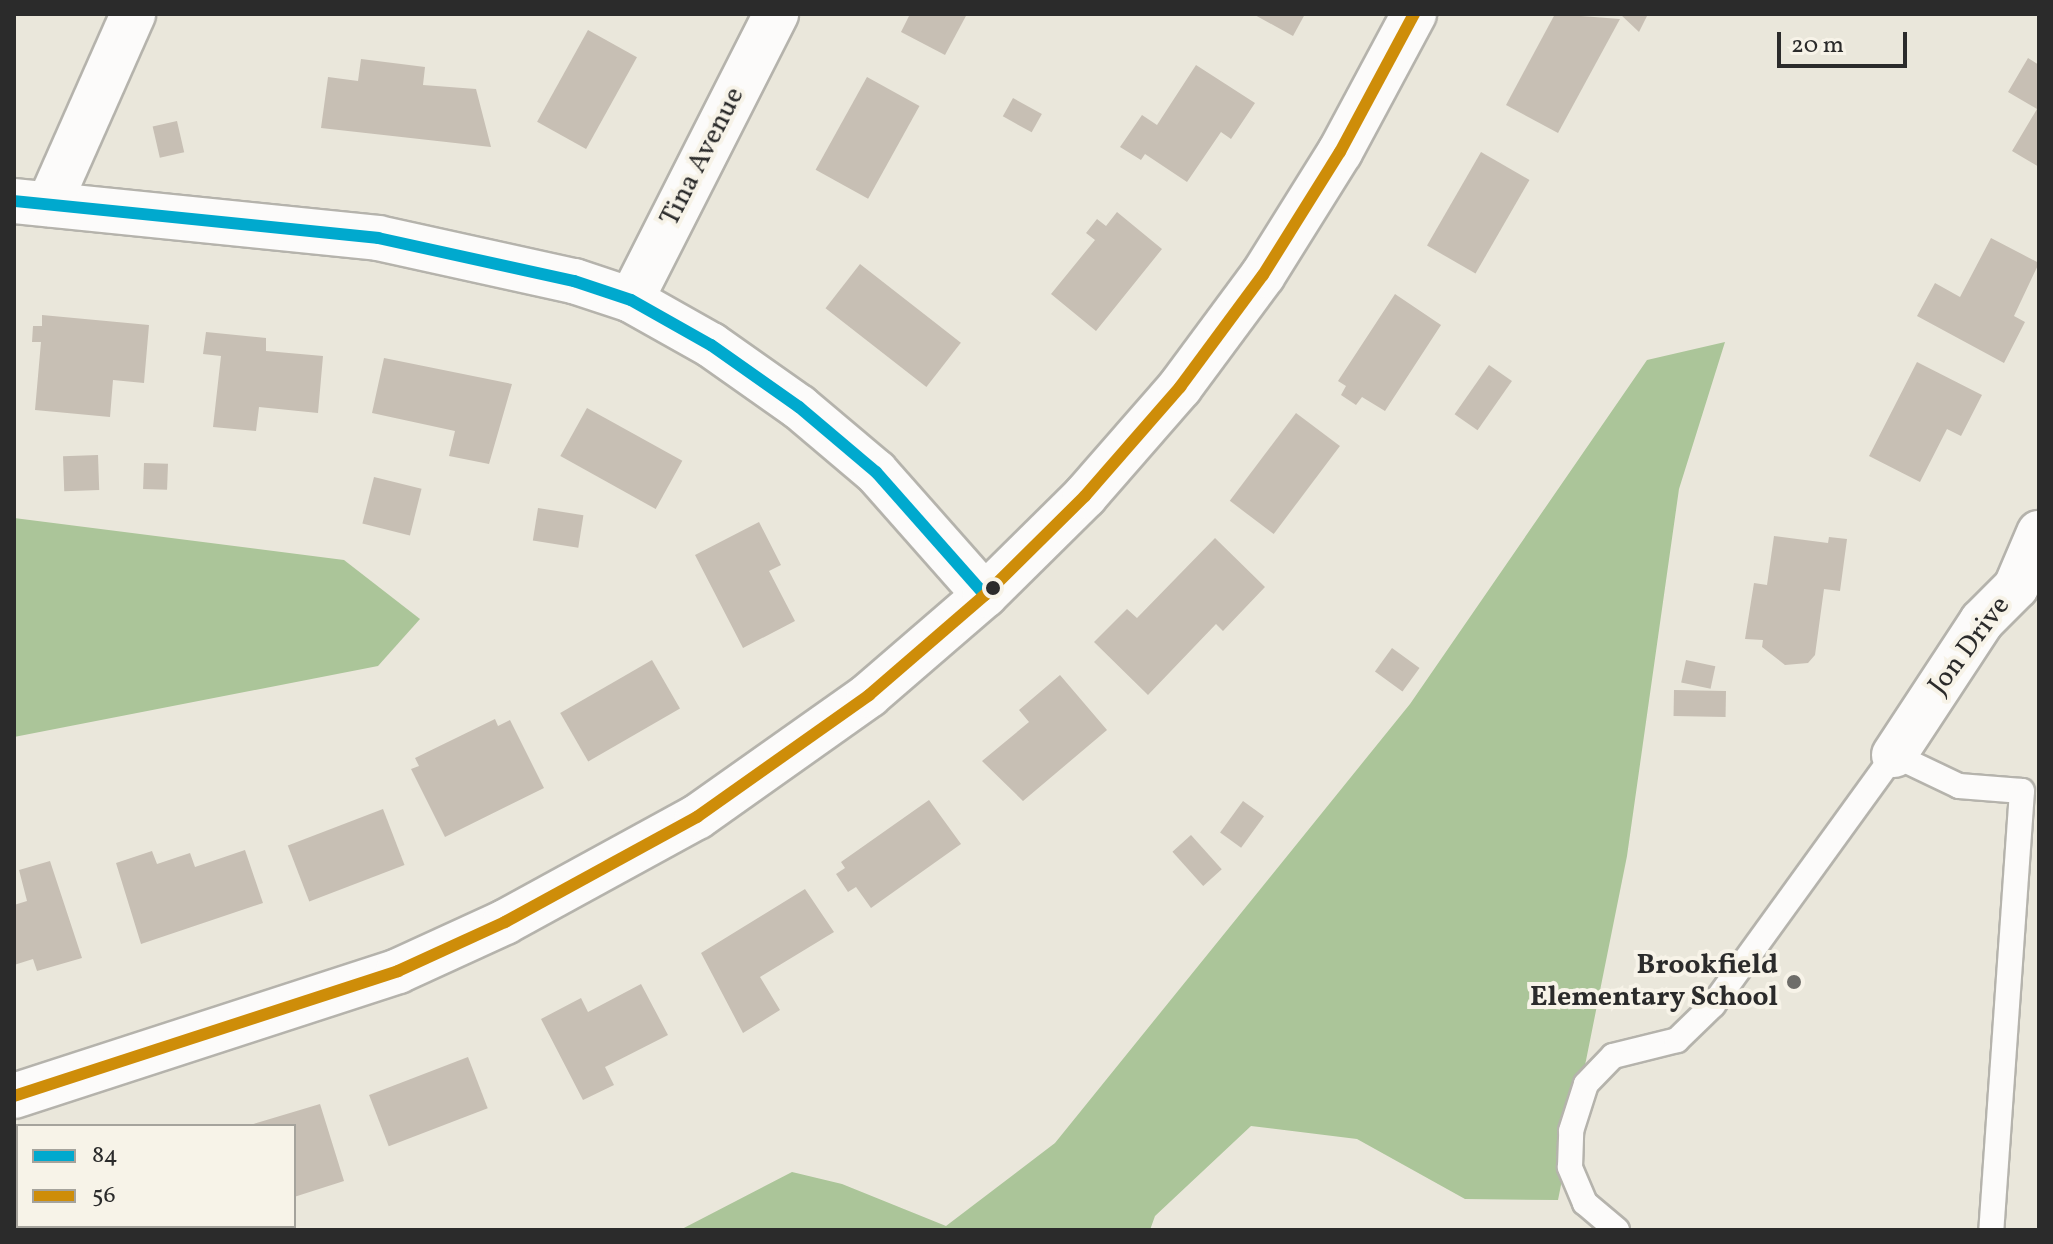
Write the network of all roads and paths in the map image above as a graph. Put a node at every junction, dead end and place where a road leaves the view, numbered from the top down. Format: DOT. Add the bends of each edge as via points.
graph roads {
  1 [pos="133,14"];
  2 [pos="776,14"];
  3 [pos="1414,14"];
  4 [pos="32,203"];
  5 [pos="631,300"];
  6 [pos="2039,533"];
  7 [pos="985,595"];
  8 [pos="1894,755"];
  9 [pos="2030,791"];
  10 [pos="14,1096"];
  11 [pos="1617,1230"];
  12 [pos="1991,1230"];
  1 -- 4 [label="street"];
  2 -- 5 [label="street, Tina Avenue"];
  3 -- 7 [label="street" via="1340,152 1180,387 1085,496"];
  4 -- 5 [label="street" via="378,238 545,274"];
  5 -- 7 [label="street" via="711,345 799,407 876,472"];
  6 -- 8 [label="street, Jon Drive" via="2016,587 1967,642"];
  7 -- 10 [label="street" via="792,754 597,875 398,971"];
  8 -- 9 [label="lane" via="1959,786"];
  8 -- 11 [label="lane" via="1713,1005 1677,1040 1613,1056 1586,1084 1571,1131 1570,1167 1585,1203"];
  9 -- 12 [label="lane"];
}
